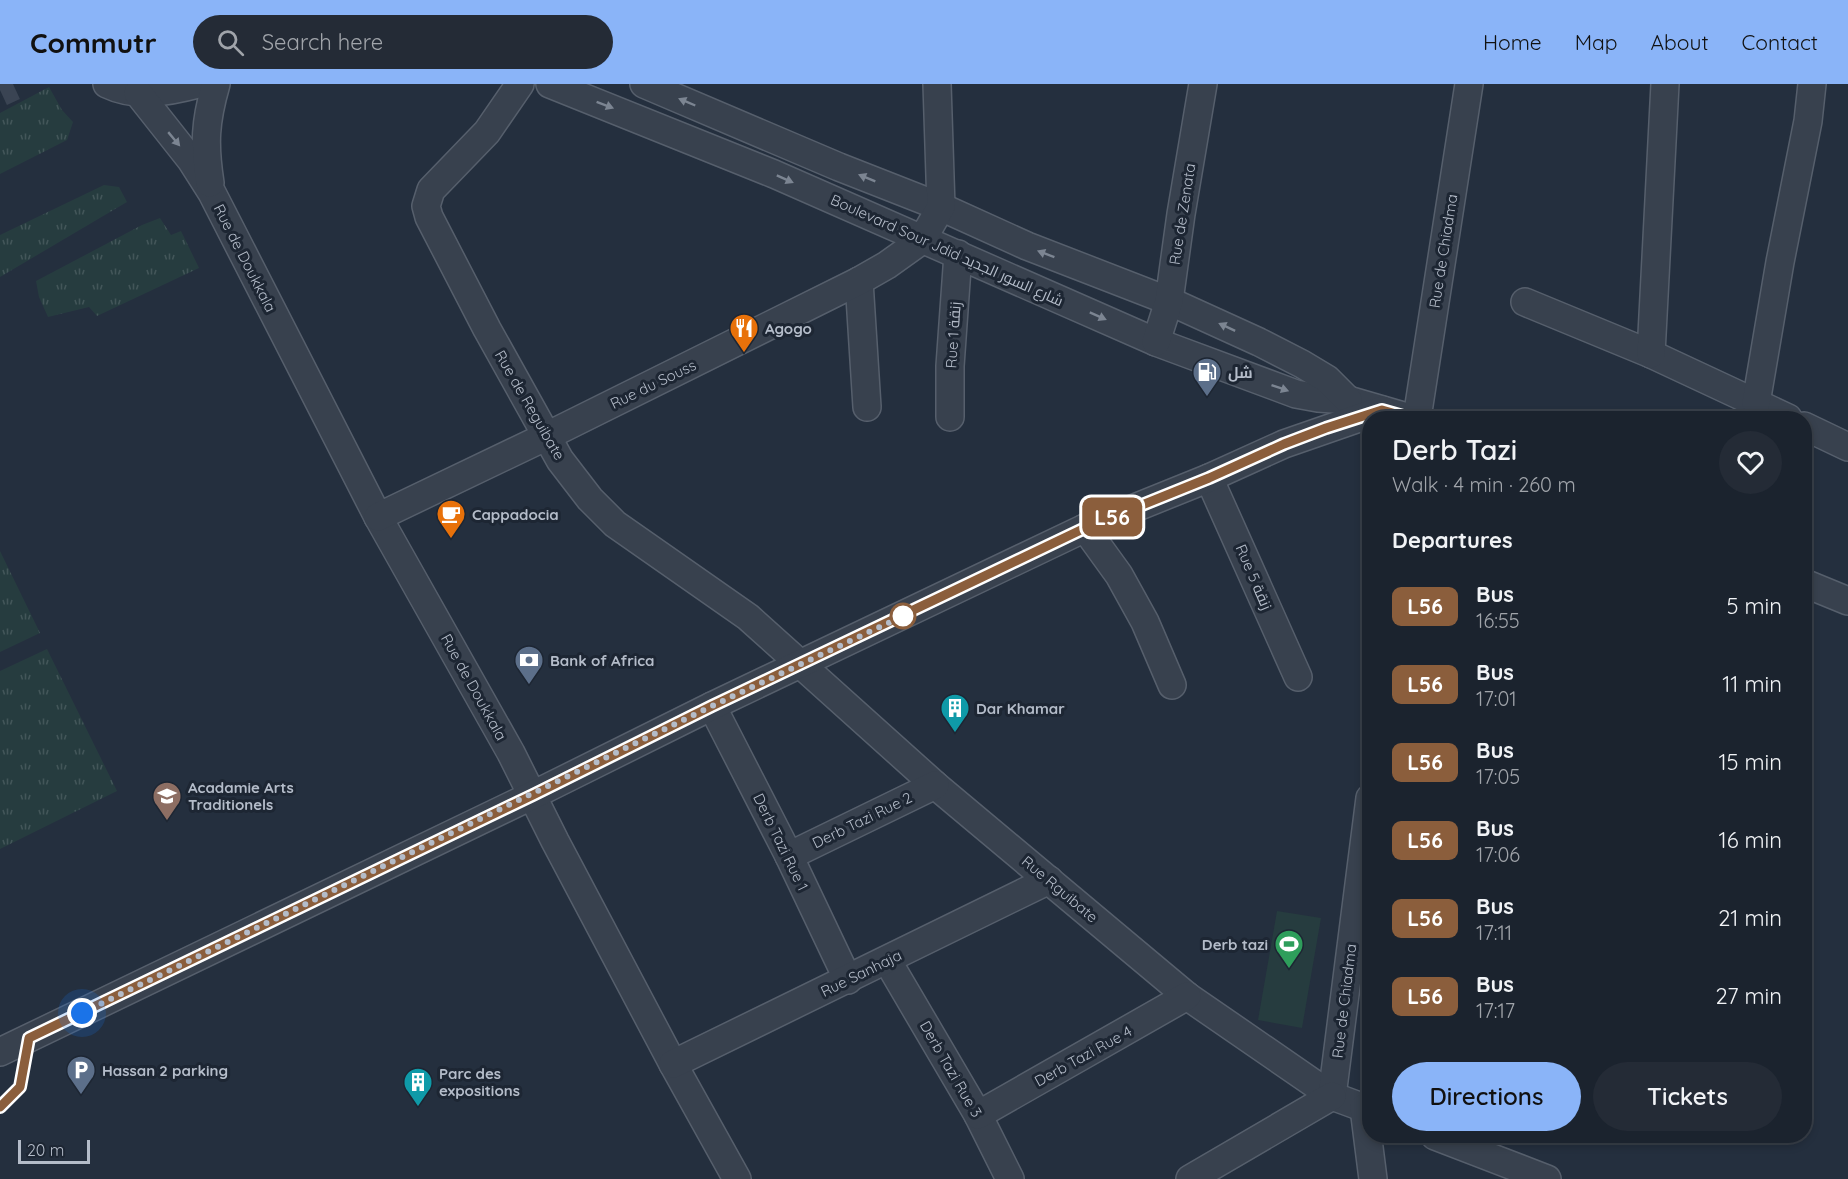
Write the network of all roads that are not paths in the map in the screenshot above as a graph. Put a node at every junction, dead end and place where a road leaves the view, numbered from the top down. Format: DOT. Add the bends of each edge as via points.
graph roads {
  1 [pos="107,84"];
  2 [pos="198,84"];
  3 [pos="216,84"];
  4 [pos="520,84"];
  5 [pos="550,84"];
  6 [pos="644,84"];
  7 [pos="937,84"];
  8 [pos="1203,84"];
  9 [pos="1469,84"];
  10 [pos="1665,84"];
  11 [pos="1812,84"];
  12 [pos="138,93"];
  13 [pos="212,193"];
  14 [pos="940,207"];
  15 [pos="922,240"];
  16 [pos="958,254"];
  17 [pos="859,281"];
  18 [pos="1169,301"];
  19 [pos="1525,302"];
  20 [pos="1156,342"];
  21 [pos="1651,354"];
  22 [pos="1348,400"];
  23 [pos="1756,403"];
  24 [pos="867,407"];
  25 [pos="1382,410"];
  26 [pos="1379,411"];
  27 [pos="1386,411"];
  28 [pos="1418,411"];
  29 [pos="1773,411"];
  30 [pos="950,417"];
  31 [pos="1362,417"];
  32 [pos="1812,430"];
  33 [pos="547,436"];
  34 [pos="1848,447"];
  35 [pos="1209,478"];
  36 [pos="378,517"];
  37 [pos="1085,528"];
  38 [pos="1812,586"];
  39 [pos="1848,601"];
  40 [pos="801,664"];
  41 [pos="1298,677"];
  42 [pos="1172,685"];
  43 [pos="712,706"];
  44 [pos="935,785"];
  45 [pos="533,795"];
  46 [pos="789,856"];
  47 [pos="1362,861"];
  48 [pos="1049,880"];
  49 [pos="887,960"];
  50 [pos="848,980"];
  51 [pos="1187,996"];
  52 [pos="0,1052"];
  53 [pos="673,1064"];
  54 [pos="1332,1096"];
  55 [pos="1362,1107"];
  56 [pos="978,1115"];
  57 [pos="1370,1143"];
  58 [pos="1453,1143"];
  59 [pos="737,1179"];
  60 [pos="1010,1179"];
  61 [pos="1190,1179"];
  62 [pos="1373,1179"];
  63 [pos="1547,1179"];
  1 -- 12 [label="street"];
  2 -- 12 [label="street"];
  3 -- 13 [label="street, Rue de Doukkala" via="206,125"];
  4 -- 33 [label="street, Rue de Reguibate" via="487,132 431,190 426,206 487,329"];
  5 -- 15 [label="street, Boulevard Sour Jdid شارع السور الجديد, one-way" via="774,174"];
  14 -- 6 [label="street, Boulevard Sour Jdid شارع السور الجديد, one-way"];
  7 -- 14 [label="street"];
  8 -- 18 [label="street, Rue de Zenata"];
  9 -- 28 [label="street, Rue de Chiadma"];
  10 -- 21 [label="street"];
  11 -- 23 [label="street"];
  12 -- 13 [label="street, Rue de Doukkala, one-way"];
  13 -- 36 [label="street, Rue de Doukkala"];
  14 -- 15 [label="street"];
  18 -- 14 [label="street, Boulevard Sour Jdid شارع السور الجديد, one-way" via="1027,246"];
  15 -- 16 [label="street, Boulevard Sour Jdid شارع السور الجديد"];
  15 -- 17 [label="street, Rue du Souss"];
  16 -- 20 [label="street, Boulevard Sour Jdid شارع السور الجديد, one-way"];
  16 -- 30 [label="street, Rue 1 زنقة"];
  17 -- 24 [label="street"];
  17 -- 33 [label="street, Rue du Souss"];
  18 -- 20 [label="street, Rue de Zenata"];
  22 -- 18 [label="street, Boulevard Sour Jdid شارع السور الجديد, one-way" via="1327,379 1302,364"];
  19 -- 21 [label="street"];
  20 -- 22 [label="street, Boulevard Sour Jdid شارع السور الجديد, one-way" via="1296,394"];
  21 -- 23 [label="street"];
  22 -- 25 [label="street, Boulevard Sour Jdid شارع السور الجديد"];
  23 -- 29 [label="street"];
  25 -- 26 [label="street"];
  25 -- 27 [label="street, Boulevard Sour Jdid شارع السور الجديد"];
  31 -- 35 [label="street" via="1284,444"];
  32 -- 34 [label="street"];
  33 -- 36 [label="street, Rue du Souss"];
  33 -- 40 [label="street, Rue de Reguibate" via="573,478 615,524 748,617"];
  35 -- 37 [label="street"];
  35 -- 41 [label="street, Rue 5 زنقة"];
  36 -- 45 [label="street, Rue de Doukkala"];
  37 -- 40 [label="street"];
  37 -- 42 [label="street" via="1119,575 1145,622"];
  38 -- 39 [label="street"];
  40 -- 43 [label="street"];
  40 -- 44 [label="street, Rue Rguibate"];
  43 -- 45 [label="street"];
  43 -- 46 [label="street, Derb Tazi Rue 1"];
  44 -- 46 [label="street, Derb Tazi Rue 2"];
  44 -- 48 [label="street, Rue Rguibate"];
  45 -- 52 [label="street"];
  45 -- 53 [label="street, Rue de Doukkala"];
  46 -- 50 [label="street, Derb Tazi Rue 1"];
  47 -- 54 [label="street, Rue de Chiadma"];
  48 -- 49 [label="street, Rue Sanhaja"];
  48 -- 51 [label="street, Rue Rguibate"];
  49 -- 50 [label="street, Rue Sanhaja"];
  49 -- 56 [label="street, Derb Tazi Rue 3"];
  50 -- 53 [label="street, Rue Sanhaja"];
  51 -- 54 [label="street, Rue Rguibate"];
  51 -- 56 [label="street, Derb Tazi Rue 4"];
  53 -- 59 [label="street, Rue de Doukkala"];
  54 -- 55 [label="street, Rue Rguibate"];
  54 -- 61 [label="street"];
  56 -- 60 [label="street, Derb Tazi Rue 3"];
  57 -- 62 [label="street"];
  58 -- 63 [label="street"];
}
